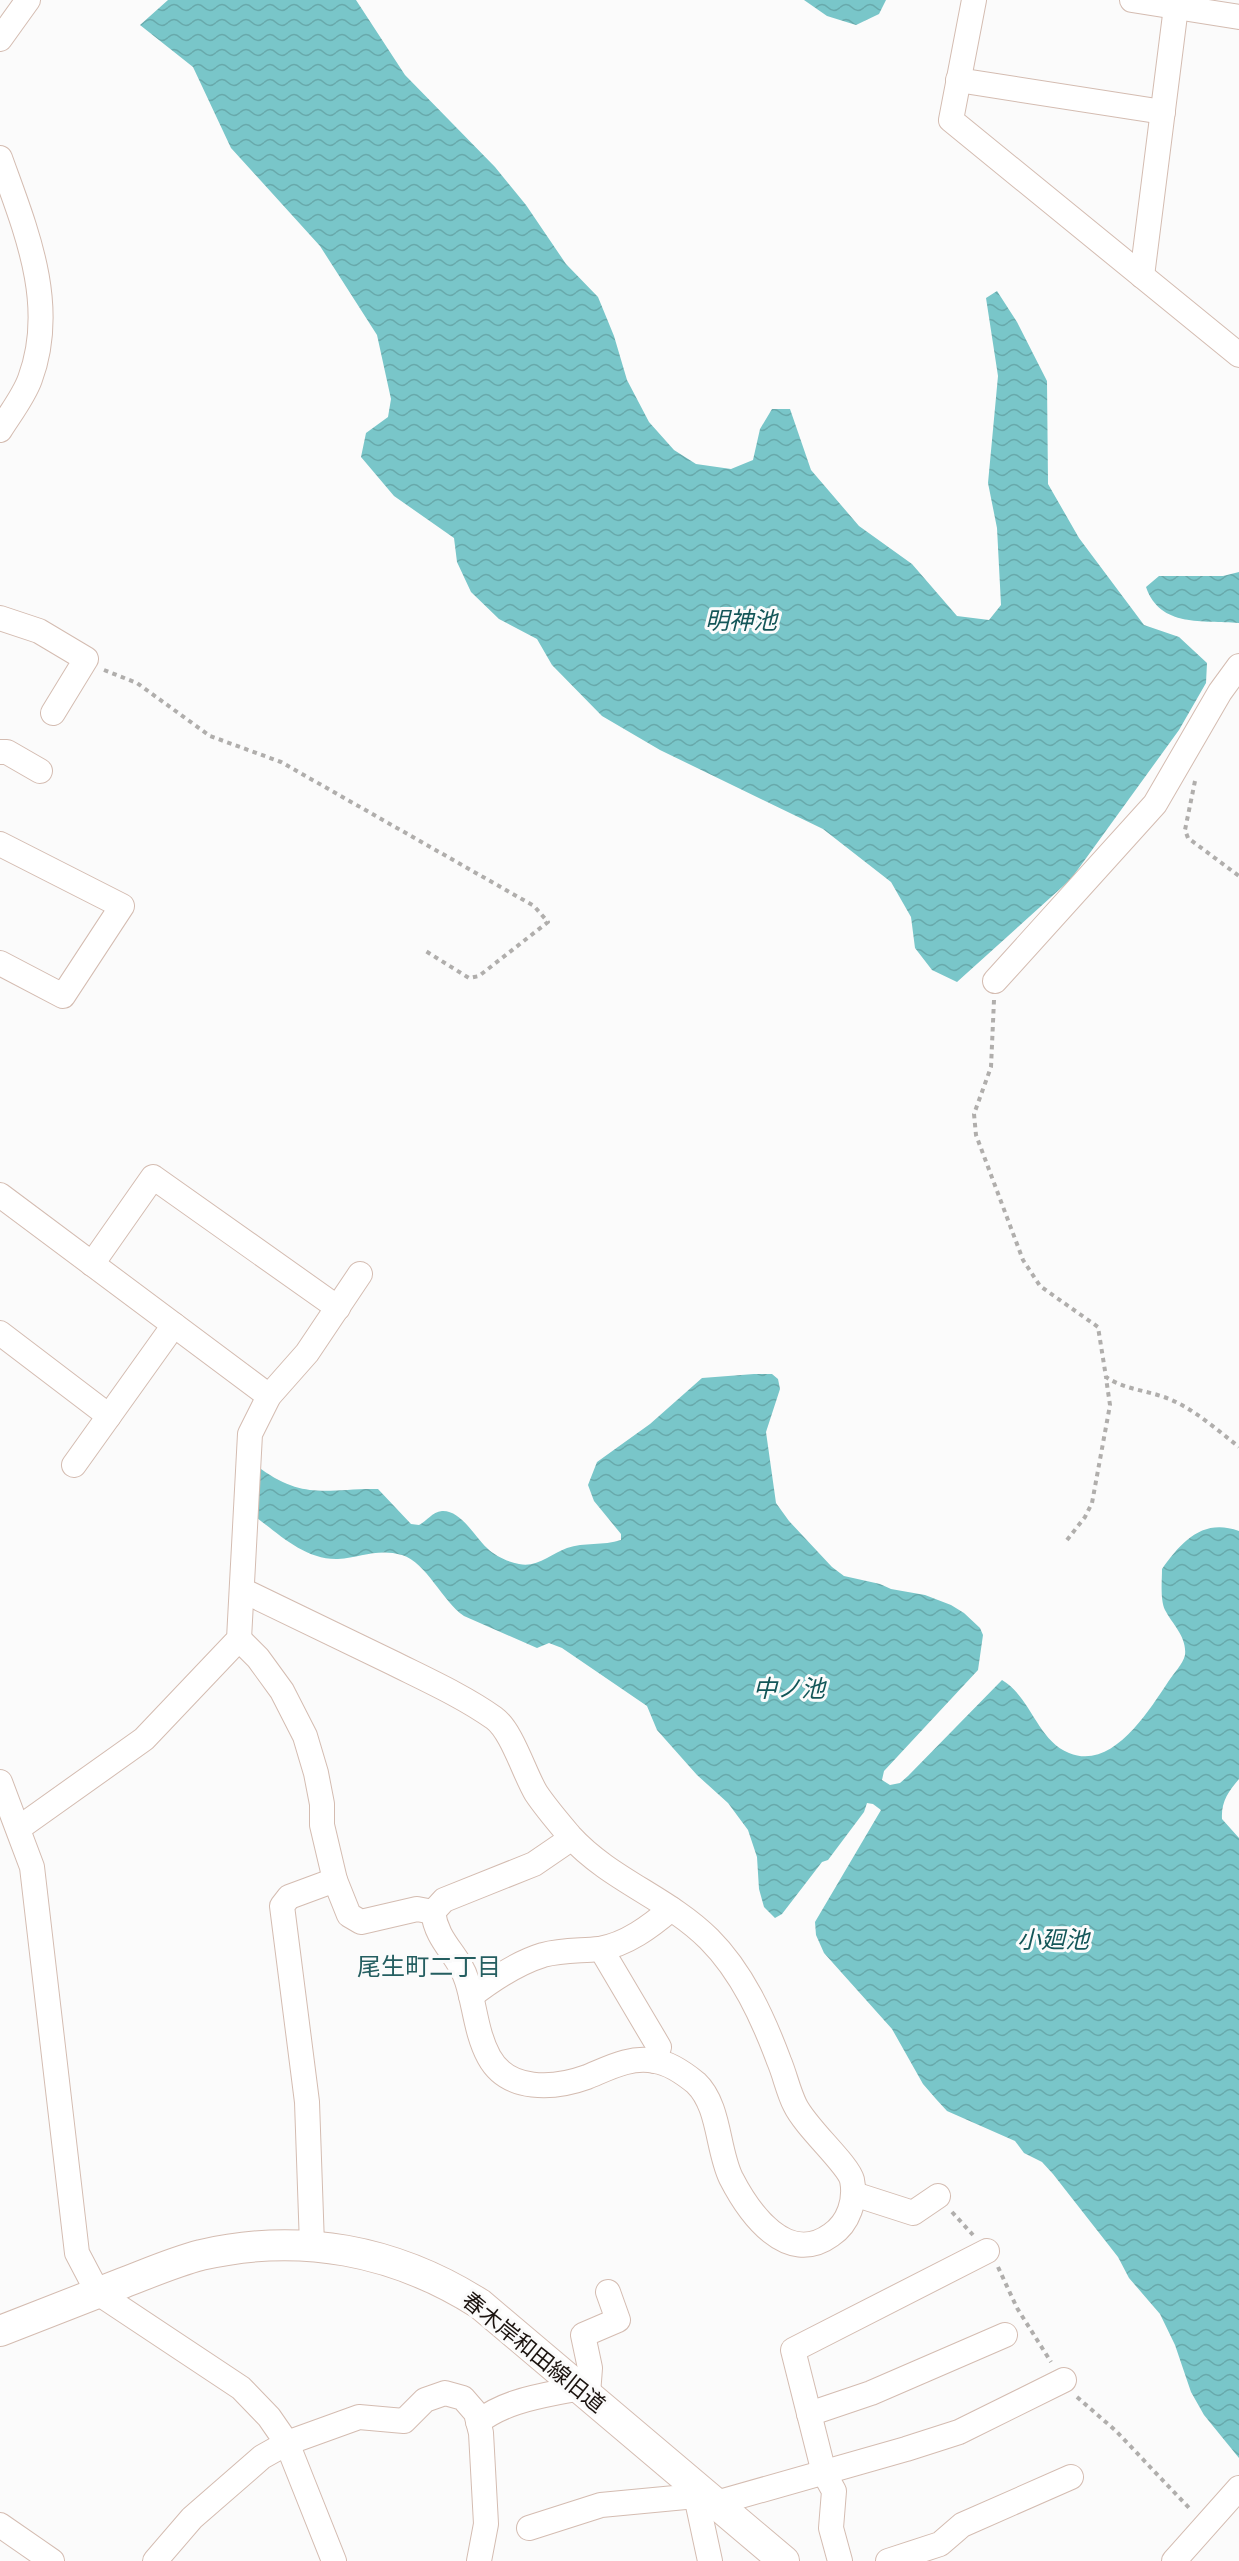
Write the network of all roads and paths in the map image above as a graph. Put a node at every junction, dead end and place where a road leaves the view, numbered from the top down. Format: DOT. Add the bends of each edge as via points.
graph roads {
  1 [pos="28,0"];
  2 [pos="974,0"];
  3 [pos="1132,0"];
  4 [pos="1176,7"];
  5 [pos="1239,17"];
  6 [pos="0,39"];
  7 [pos="958,80"];
  8 [pos="1163,112"];
  9 [pos="0,158"];
  10 [pos="1142,276"];
  11 [pos="1239,352"];
  12 [pos="0,430"];
  13 [pos="0,618"];
  14 [pos="86,659"];
  15 [pos="1239,666"];
  16 [pos="53,713"];
  17 [pos="0,752"];
  18 [pos="40,771"];
  19 [pos="1197,771"];
  20 [pos="0,844"];
  21 [pos="1239,876"];
  22 [pos="424,950"];
  23 [pos="0,963"];
  24 [pos="995,981"];
  25 [pos="0,1195"];
  26 [pos="92,1264"];
  27 [pos="360,1274"];
  28 [pos="338,1308"];
  29 [pos="174,1325"];
  30 [pos="0,1333"];
  31 [pos="1106,1377"];
  32 [pos="269,1396"];
  33 [pos="109,1416"];
  34 [pos="1239,1447"];
  35 [pos="74,1465"];
  36 [pos="1067,1540"];
  37 [pos="242,1590"];
  38 [pos="238,1639"];
  39 [pos="0,1782"];
  40 [pos="18,1828"];
  41 [pos="572,1838"];
  42 [pos="335,1880"];
  43 [pos="671,1909"];
  44 [pos="433,1912"];
  45 [pos="601,1948"];
  46 [pos="471,1996"];
  47 [pos="656,2061"];
  48 [pos="854,2194"];
  49 [pos="938,2196"];
  50 [pos="312,2245"];
  51 [pos="987,2251"];
  52 [pos="608,2292"];
  53 [pos="98,2293"];
  54 [pos="0,2331"];
  55 [pos="1005,2335"];
  56 [pos="1064,2380"];
  57 [pos="584,2391"];
  58 [pos="809,2414"];
  59 [pos="478,2422"];
  60 [pos="287,2443"];
  61 [pos="824,2473"];
  62 [pos="1071,2477"];
  63 [pos="1239,2488"];
  64 [pos="704,2496"];
  65 [pos="0,2524"];
  66 [pos="529,2528"];
  67 [pos="52,2561"];
  68 [pos="155,2561"];
  69 [pos="334,2561"];
  70 [pos="479,2561"];
  71 [pos="710,2561"];
  72 [pos="784,2561"];
  73 [pos="840,2561"];
  74 [pos="888,2561"];
  75 [pos="1174,2561"];
  1 -- 6 [label="street"];
  2 -- 7 [label="street"];
  3 -- 4 [label="street"];
  4 -- 5 [label="street"];
  4 -- 8 [label="street"];
  7 -- 8 [label="street"];
  7 -- 10 [label="street" via="951,120"];
  8 -- 10 [label="street"];
  9 -- 12 [label="street" via="24,224 37,273 42,315 39,348 30,380"];
  10 -- 11 [label="street"];
  13 -- 14 [label="street" via="39,631"];
  14 -- 16 [label="street"];
  14 -- 22 [label="path" via="137,683 210,736 281,762 534,906 548,922 479,976 469,978"];
  15 -- 24 [label="street" via="1155,804"];
  17 -- 18 [label="street" via="7,752"];
  19 -- 21 [label="path" via="1185,830 1188,838"];
  20 -- 23 [label="street" via="122,906 63,996"];
  24 -- 31 [label="path" via="991,1067 974,1114 976,1135 1023,1260 1041,1286 1098,1327"];
  25 -- 26 [label="street"];
  26 -- 28 [label="street" via="153,1177"];
  26 -- 29 [label="street"];
  27 -- 28 [label="street"];
  28 -- 32 [label="street" via="307,1353"];
  29 -- 32 [label="street"];
  29 -- 33 [label="street"];
  30 -- 33 [label="street"];
  31 -- 34 [label="path" via="1119,1385 1166,1398 1209,1423"];
  31 -- 36 [label="path" via="1110,1405 1092,1503"];
  32 -- 37 [label="street" via="250,1434"];
  33 -- 35 [label="street"];
  37 -- 38 [label="street"];
  37 -- 41 [label="street" via="426,1679 498,1720 537,1793"];
  38 -- 40 [label="street" via="144,1739"];
  38 -- 42 [label="street" via="282,1691 305,1737 316,1773 322,1825"];
  39 -- 40 [label="street"];
  40 -- 53 [label="street" via="32,1867 77,2253"];
  41 -- 43 [label="street" via="607,1868"];
  41 -- 44 [label="street" via="534,1864 444,1900"];
  42 -- 44 [label="street" via="349,1914 361,1922 417,1909"];
  42 -- 50 [label="street" via="289,1897 282,1906 307,2102"];
  43 -- 45 [label="street" via="651,1927"];
  43 -- 48 [label="street" via="713,1942 736,1972 760,2014 795,2107 814,2135 851,2174"];
  44 -- 46 [label="street" via="436,1931 465,1974"];
  45 -- 46 [label="street" via="541,1956 490,1981"];
  45 -- 47 [label="street" via="659,2047"];
  46 -- 47 [label="street" via="490,2060 505,2077 525,2085 553,2085 628,2061"];
  47 -- 48 [label="street" via="675,2068 697,2084 708,2100 730,2176 753,2214 773,2235 791,2244 809,2245 830,2237 846,2221"];
  48 -- 49 [label="street" via="913,2213"];
  50 -- 53 [label="street, 春木岸和田線旧道" via="201,2255"];
  50 -- 57 [label="street, 春木岸和田線旧道" via="386,2260 459,2291"];
  51 -- 58 [label="street" via="793,2350"];
  52 -- 57 [label="street" via="618,2320 583,2335 590,2368"];
  53 -- 54 [label="street, 春木岸和田線旧道"];
  53 -- 60 [label="street" via="242,2388"];
  55 -- 58 [label="street" via="871,2393"];
  56 -- 61 [label="street" via="959,2432"];
  57 -- 59 [label="street" via="518,2401 494,2409"];
  57 -- 64 [label="street, 春木岸和田線旧道"];
  58 -- 61 [label="street"];
  59 -- 60 [label="street" via="476,2413 463,2398 445,2393 425,2400 404,2421 359,2416"];
  59 -- 70 [label="street" via="486,2524"];
  60 -- 68 [label="street" via="261,2457 192,2518"];
  60 -- 69 [label="street"];
  61 -- 64 [label="street"];
  61 -- 73 [label="street" via="834,2491 831,2528"];
  62 -- 74 [label="street" via="962,2525 940,2544"];
  63 -- 75 [label="street"];
  64 -- 66 [label="street" via="601,2505"];
  64 -- 71 [label="street"];
  64 -- 72 [label="street, 春木岸和田線旧道"];
  65 -- 67 [label="street"];
}
